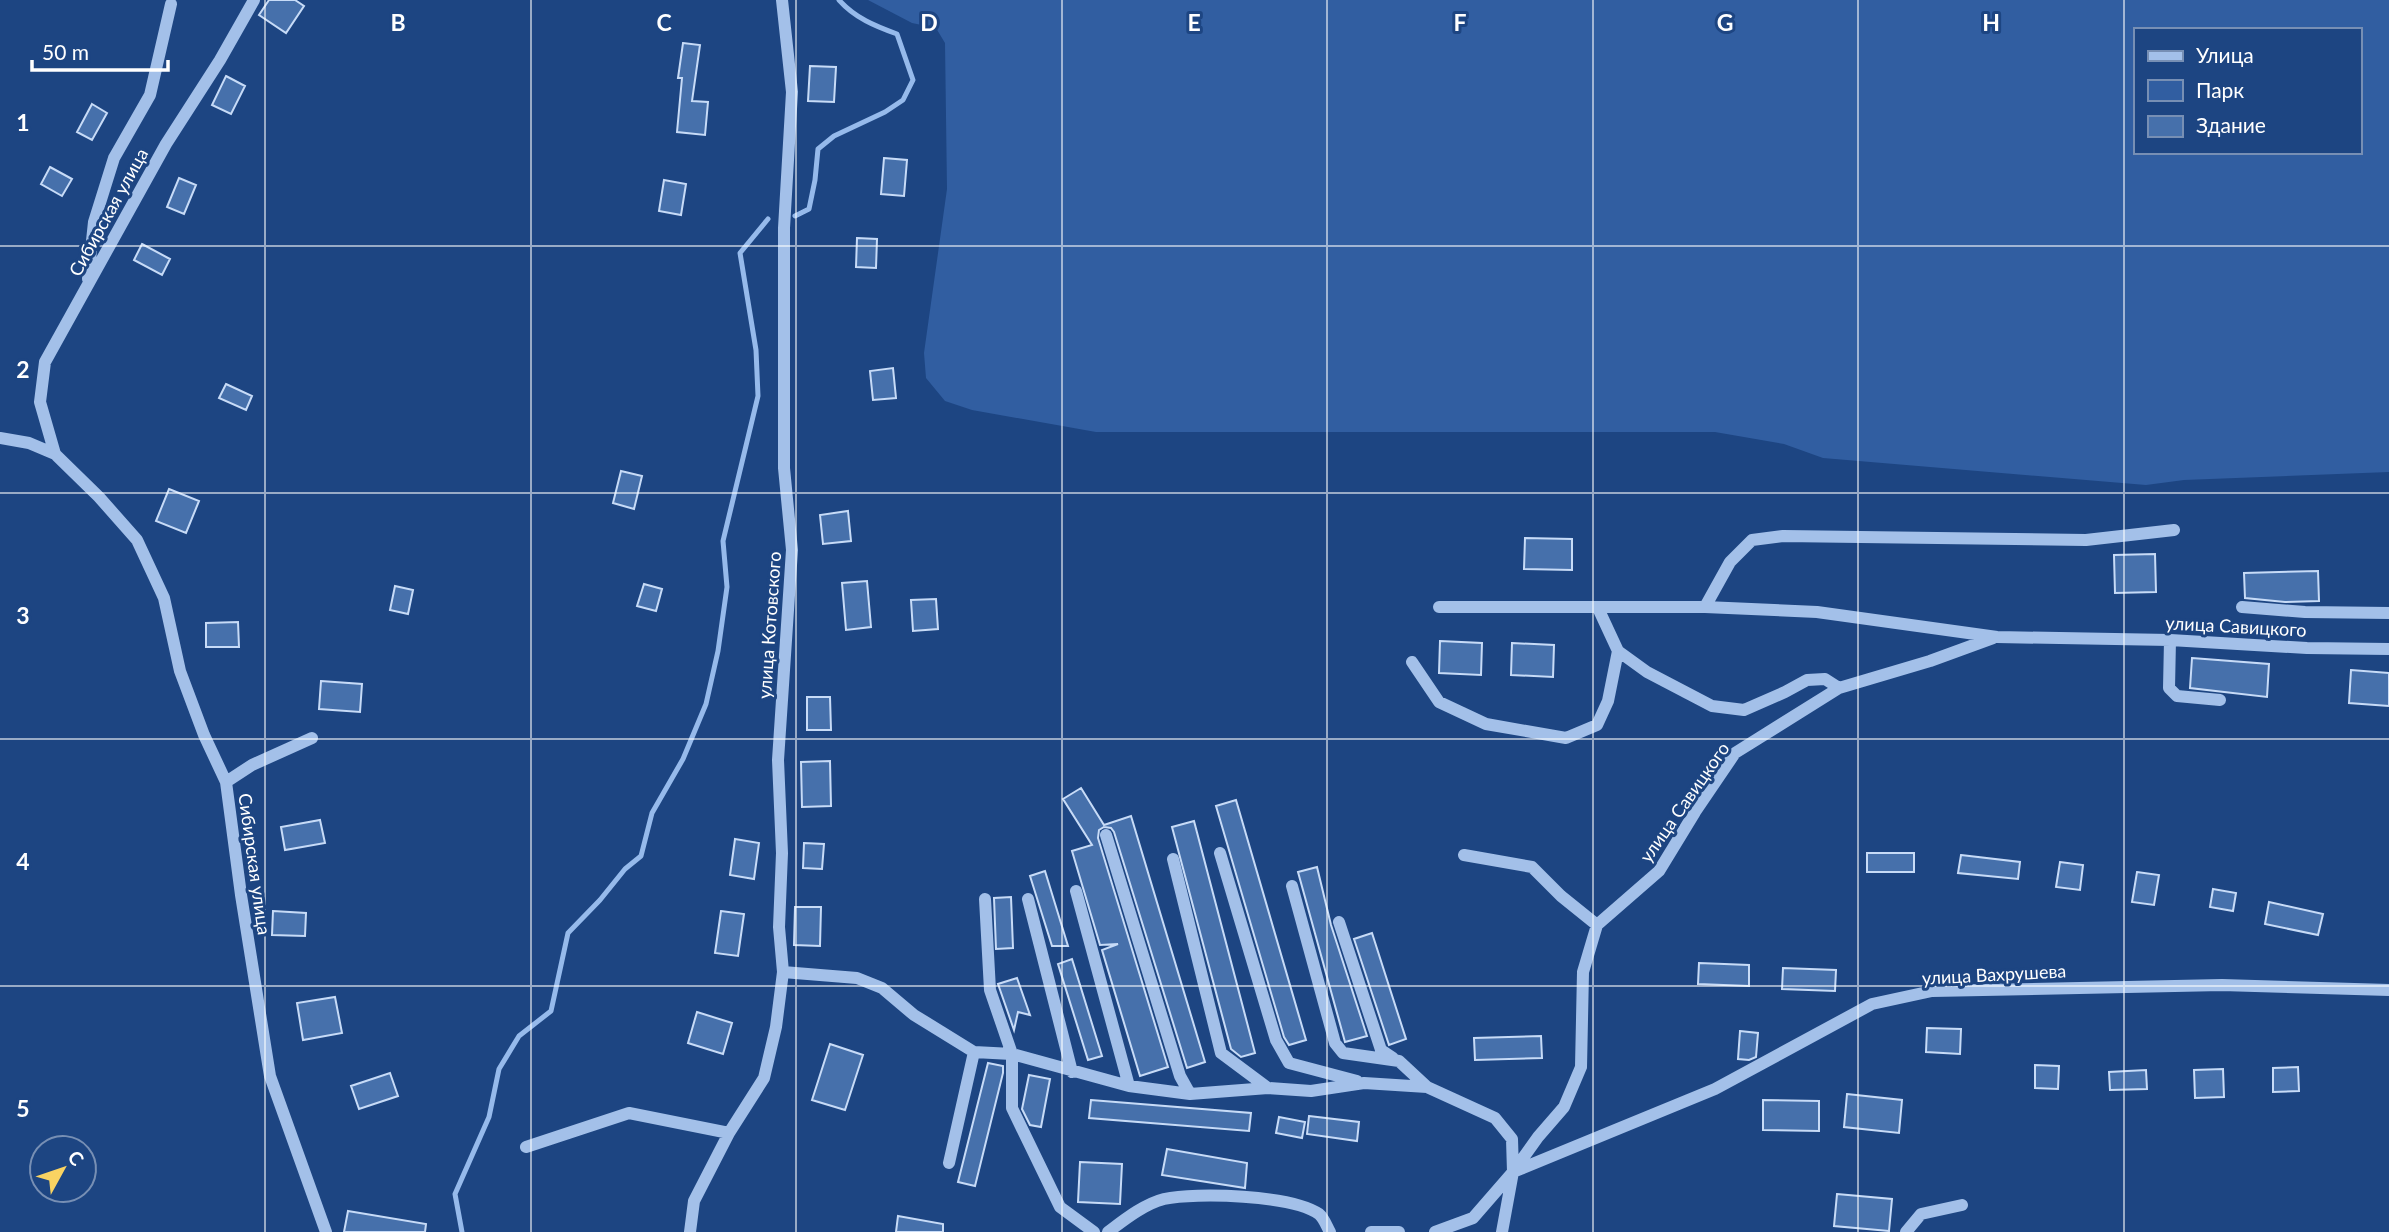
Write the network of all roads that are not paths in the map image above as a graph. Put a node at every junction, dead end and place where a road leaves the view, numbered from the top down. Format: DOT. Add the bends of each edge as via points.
graph roads {
  1 [pos="254,0"];
  2 [pos="782,0"];
  3 [pos="172,4"];
  4 [pos="87,284"];
  5 [pos="0,438"];
  6 [pos="55,454"];
  7 [pos="2174,530"];
  8 [pos="1439,607"];
  9 [pos="1705,607"];
  10 [pos="2242,607"];
  11 [pos="1598,608"];
  12 [pos="2389,613"];
  13 [pos="1997,637"];
  14 [pos="2170,640"];
  15 [pos="2389,649"];
  16 [pos="1618,651"];
  17 [pos="1412,662"];
  18 [pos="1839,688"];
  19 [pos="2220,700"];
  20 [pos="312,738"];
  21 [pos="226,782"];
  22 [pos="1106,835"];
  23 [pos="1220,853"];
  24 [pos="1464,855"];
  25 [pos="1173,859"];
  26 [pos="1292,886"];
  27 [pos="1076,891"];
  28 [pos="985,899"];
  29 [pos="1028,899"];
  30 [pos="1339,922"];
  31 [pos="1597,925"];
  32 [pos="783,972"];
  33 [pos="2389,990"];
  34 [pos="974,1052"];
  35 [pos="1012,1055"];
  36 [pos="1399,1061"];
  37 [pos="1072,1072"];
  38 [pos="1364,1083"];
  39 [pos="1129,1086"];
  40 [pos="1427,1087"];
  41 [pos="1268,1088"];
  42 [pos="1190,1094"];
  43 [pos="729,1133"];
  44 [pos="526,1147"];
  45 [pos="949,1163"];
  46 [pos="1513,1172"];
  47 [pos="1962,1205"];
  48 [pos="326,1232"];
  49 [pos="690,1232"];
  50 [pos="1094,1232"];
  51 [pos="1108,1232"];
  52 [pos="1330,1232"];
  53 [pos="1371,1232"];
  54 [pos="1399,1232"];
  55 [pos="1435,1232"];
  56 [pos="1502,1232"];
  57 [pos="1906,1232"];
  1 -- 4 [label="street, Сибирская улица"];
  2 -- 32 [label="street, улица Котовского" via="792,92 784,228 784,468 792,550 778,760"];
  3 -- 4 [label="street" via="150,95 114,158 94,222"];
  4 -- 6 [label="street, Сибирская улица" via="45,362 40,402"];
  5 -- 6 [label="street, Сибирская улица"];
  6 -- 21 [label="street, Сибирская улица" via="137,540 164,598 180,671"];
  7 -- 9 [label="street" via="2087,540 1783,536 1752,540 1730,562"];
  8 -- 11 [label="street, улица Савицкого"];
  9 -- 11 [label="street, улица Савицкого"];
  9 -- 13 [label="street, улица Савицкого" via="1817,612"];
  10 -- 12 [label="street"];
  11 -- 16 [label="street"];
  13 -- 14 [label="street, улица Савицкого"];
  13 -- 18 [label="street, улица Савицкого"];
  14 -- 15 [label="street, улица Савицкого"];
  14 -- 19 [label="street" via="2168,688 2177,696"];
  16 -- 17 [label="street" via="1608,701 1597,725 1566,738 1486,724 1439,702"];
  16 -- 18 [label="street" via="1712,706 1744,710 1807,680 1825,679"];
  18 -- 31 [label="street, улица Савицкого" via="1735,753 1659,871"];
  20 -- 21 [label="street"];
  21 -- 48 [label="street, Сибирская улица" via="270,1076"];
  22 -- 42 [label="street" via="1180,1076"];
  23 -- 38 [label="street" via="1276,1041 1289,1063"];
  24 -- 31 [label="street" via="1532,867"];
  25 -- 41 [label="street" via="1221,1053"];
  26 -- 36 [label="street" via="1335,1042 1343,1053"];
  27 -- 39 [label="street"];
  28 -- 35 [label="street" via="990,989"];
  29 -- 37 [label="street"];
  30 -- 36 [label="street" via="1381,1050"];
  31 -- 46 [label="street" via="1583,972 1581,1067 1564,1107"];
  32 -- 34 [label="street" via="856,978 883,988 914,1015"];
  32 -- 43 [label="street, улица Котовского" via="764,1078"];
  33 -- 46 [label="street, улица Вахрушева" via="2222,985 1932,991 1872,1004 1715,1089"];
  34 -- 35 [label="street"];
  34 -- 45 [label="street"];
  35 -- 37 [label="street"];
  35 -- 50 [label="street" via="1012,1108 1060,1207"];
  36 -- 40 [label="street"];
  37 -- 39 [label="street"];
  38 -- 40 [label="street"];
  38 -- 41 [label="street" via="1311,1091"];
  39 -- 42 [label="street"];
  40 -- 46 [label="street" via="1495,1118 1512,1139"];
  41 -- 42 [label="street"];
  43 -- 44 [label="street" via="629,1113"];
  43 -- 49 [label="street, улица Котовского" via="694,1201"];
  46 -- 55 [label="street" via="1472,1218"];
  46 -- 56 [label="street"];
  47 -- 57 [label="street" via="1922,1214"];
  51 -- 52 [label="street" via="1162,1199 1223,1195 1295,1204 1320,1215"];
  53 -- 54 [label="street"];
}
